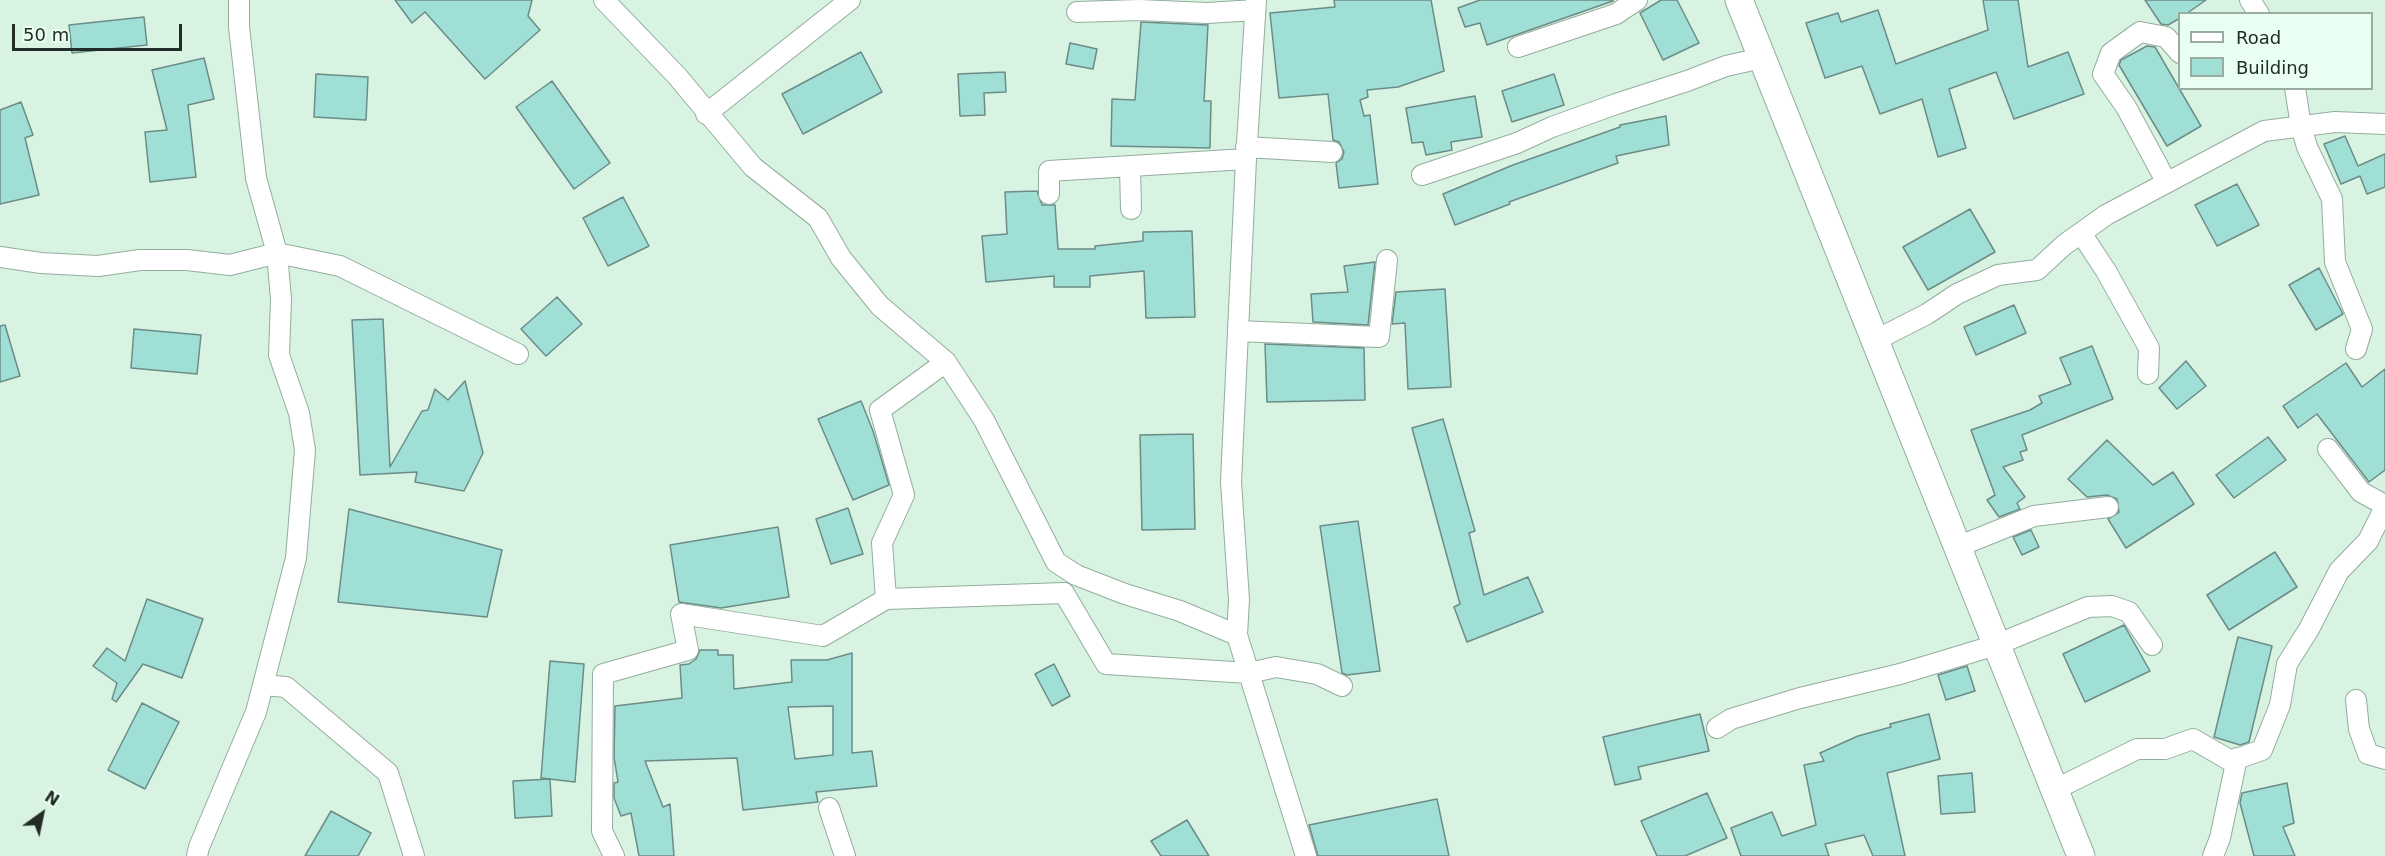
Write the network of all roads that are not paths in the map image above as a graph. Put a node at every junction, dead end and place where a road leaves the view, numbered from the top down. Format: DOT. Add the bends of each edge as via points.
graph roads {
  1 [pos="239,0"];
  2 [pos="604,0"];
  3 [pos="850,0"];
  4 [pos="1636,0"];
  5 [pos="1739,0"];
  6 [pos="1256,5"];
  7 [pos="1077,12"];
  8 [pos="1518,47"];
  9 [pos="2178,51"];
  10 [pos="1762,58"];
  11 [pos="2295,90"];
  12 [pos="706,114"];
  13 [pos="2385,124"];
  14 [pos="2301,126"];
  15 [pos="1332,152"];
  16 [pos="1246,153"];
  17 [pos="1130,167"];
  18 [pos="1422,175"];
  19 [pos="2166,181"];
  20 [pos="1050,194"];
  21 [pos="1131,209"];
  22 [pos="2081,233"];
  23 [pos="277,253"];
  24 [pos="2,259"];
  25 [pos="1388,260"];
  26 [pos="1238,331"];
  27 [pos="1874,341"];
  28 [pos="2356,349"];
  29 [pos="518,354"];
  30 [pos="946,362"];
  31 [pos="2148,374"];
  32 [pos="2328,449"];
  33 [pos="2385,506"];
  34 [pos="2108,507"];
  35 [pos="1956,547"];
  36 [pos="886,599"];
  37 [pos="1237,635"];
  38 [pos="1996,645"];
  39 [pos="2152,645"];
  40 [pos="1249,672"];
  41 [pos="263,685"];
  42 [pos="1342,686"];
  43 [pos="2356,700"];
  44 [pos="1717,728"];
  45 [pos="2237,758"];
  46 [pos="2385,759"];
  47 [pos="2054,790"];
  48 [pos="830,808"];
  49 [pos="197,856"];
  50 [pos="414,856"];
  51 [pos="614,856"];
  52 [pos="846,856"];
  53 [pos="1306,856"];
  54 [pos="2081,856"];
  55 [pos="2213,856"];
  1 -- 23 [label="street" via="256,178"];
  2 -- 12 [label="street" via="677,76"];
  3 -- 12 [label="street"];
  4 -- 8 [label="street" via="1616,14"];
  5 -- 10 [label="main road"];
  6 -- 7 [label="street" via="1207,13"];
  6 -- 16 [label="street"];
  9 -- 19 [label="street" via="2166,37 2140,32 2111,53 2103,74 2126,107"];
  10 -- 18 [label="street" via="1726,66"];
  10 -- 27 [label="main road"];
  11 -- 14 [label="street"];
  12 -- 30 [label="street" via="753,166 818,218 841,258 880,306"];
  13 -- 14 [label="street" via="2334,122"];
  14 -- 19 [label="street" via="2264,131"];
  14 -- 28 [label="street" via="2332,200 2335,262 2362,328"];
  15 -- 16 [label="street"];
  16 -- 17 [label="street"];
  16 -- 26 [label="street"];
  17 -- 20 [label="street" via="1049,171"];
  17 -- 21 [label="street"];
  19 -- 22 [label="street"];
  22 -- 27 [label="street" via="2037,270 1998,275"];
  22 -- 31 [label="street" via="2150,348"];
  23 -- 24 [label="street" via="230,265 140,260 98,266"];
  23 -- 29 [label="street" via="340,266"];
  23 -- 41 [label="street" via="281,299 279,355 299,412 305,450 296,558"];
  25 -- 26 [label="street" via="1379,337"];
  26 -- 37 [label="street" via="1231,482 1239,600"];
  27 -- 35 [label="main road"];
  30 -- 36 [label="street" via="880,410 904,495 882,543"];
  30 -- 37 [label="street" via="984,420 1056,562 1076,575 1180,610"];
  32 -- 33 [label="street" via="2361,492"];
  33 -- 45 [label="street" via="2368,541 2339,570 2310,629 2287,664 2280,705 2262,750"];
  34 -- 35 [label="street" via="2034,516"];
  35 -- 38 [label="main road"];
  36 -- 40 [label="street" via="1064,593 1106,664"];
  36 -- 51 [label="street" via="823,636 681,614 688,650 603,674 602,831"];
  37 -- 40 [label="street"];
  38 -- 39 [label="street" via="2088,607 2112,606 2129,612"];
  38 -- 44 [label="street" via="1800,698 1731,719"];
  38 -- 47 [label="main road"];
  40 -- 42 [label="street" via="1276,667 1300,670"];
  40 -- 53 [label="street"];
  41 -- 49 [label="street" via="256,712"];
  41 -- 50 [label="street" via="286,687 388,773"];
  43 -- 46 [label="street" via="2359,729 2368,753"];
  45 -- 47 [label="street" via="2231,761 2193,739 2166,749 2137,749"];
  45 -- 55 [label="street"];
  47 -- 54 [label="main road"];
  48 -- 52 [label="street"];
}
